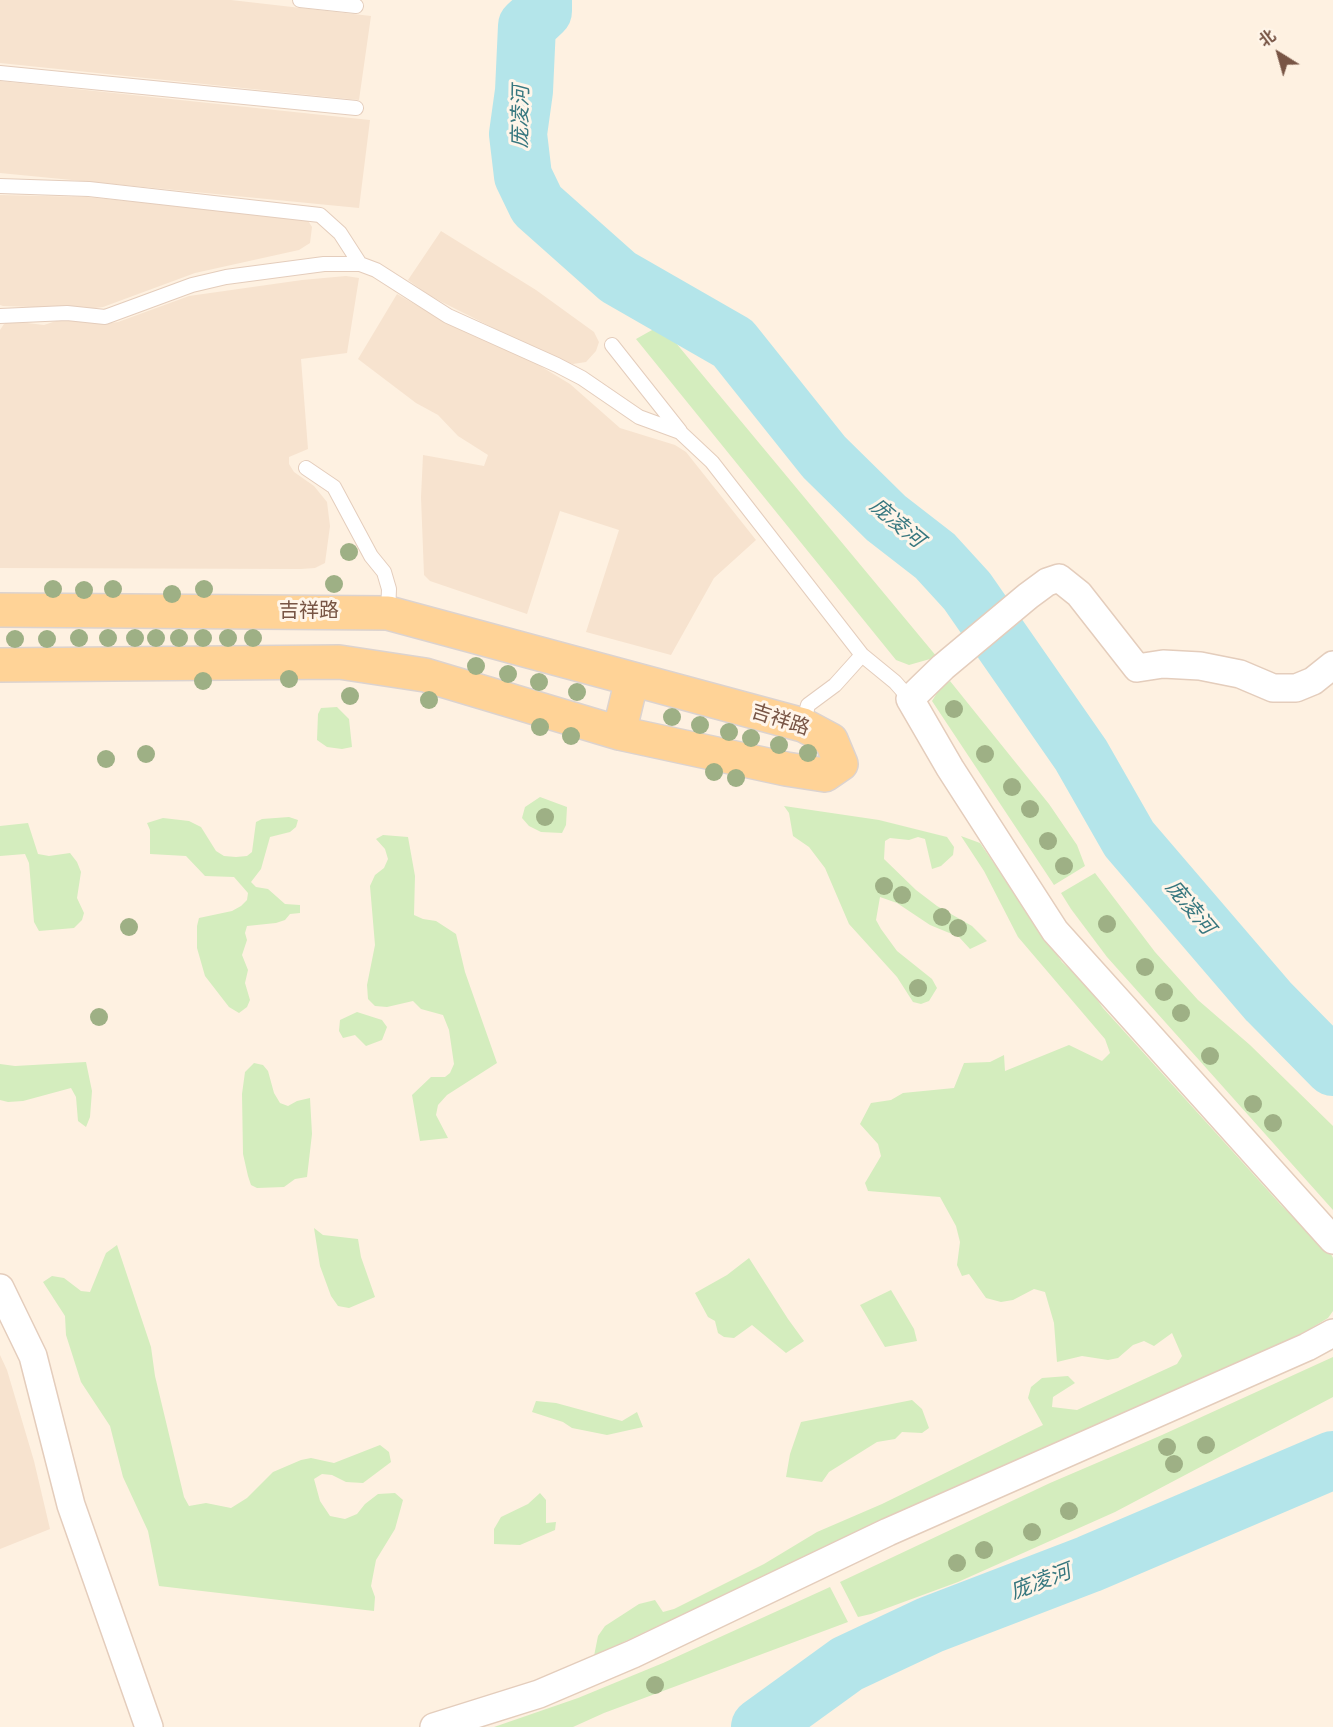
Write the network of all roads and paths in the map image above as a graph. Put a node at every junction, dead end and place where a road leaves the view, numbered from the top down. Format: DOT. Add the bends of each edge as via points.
graph roads {
  1 [pos="300,0"];
  2 [pos="356,6"];
  3 [pos="0,73"];
  4 [pos="356,108"];
  5 [pos="0,186"];
  6 [pos="360,264"];
  7 [pos="0,316"];
  8 [pos="612,345"];
  9 [pos="680,432"];
  10 [pos="306,468"];
  11 [pos="0,610"];
  12 [pos="388,613"];
  13 [pos="862,655"];
  14 [pos="0,665"];
  15 [pos="1333,665"];
  16 [pos="632,679"];
  17 [pos="910,699"];
  18 [pos="803,725"];
  19 [pos="619,733"];
  20 [pos="1333,1240"];
  21 [pos="0,1288"];
  22 [pos="7,1317"];
  23 [pos="1333,1332"];
  24 [pos="149,1727"];
  25 [pos="434,1727"];
  1 -- 2 [label="lane"];
  3 -- 4 [label="lane"];
  5 -- 6 [label="lane" via="89,189 320,215 340,233"];
  6 -- 7 [label="lane" via="324,264 226,277 192,285 105,317"];
  6 -- 9 [label="lane" via="448,316 582,378 639,417"];
  8 -- 9 [label="lane"];
  9 -- 13 [label="lane" via="712,462"];
  10 -- 12 [label="lane" via="334,487 371,556 384,572 389,589"];
  11 -- 12 [label="main road, 吉祥路"];
  12 -- 16 [label="main road, 吉祥路"];
  13 -- 17 [label="lane"];
  13 -- 18 [label="lane" via="836,685 808,705"];
  14 -- 19 [label="main road, 吉祥路" via="339,662 425,675"];
  15 -- 17 [label="street" via="1313,681 1296,688 1273,688 1240,674 1200,666 1163,664 1137,668 1086,602 1059,578 1028,596"];
  16 -- 18 [label="main road, 吉祥路"];
  16 -- 19 [label="main road"];
  17 -- 20 [label="street" via="1055,931"];
  18 -- 19 [label="main road, 吉祥路" via="831,740 839,754 841,764 825,775"];
  21 -- 22 [label="street"];
  22 -- 24 [label="street" via="33,1356 71,1505"];
  23 -- 25 [label="street" via="1307,1347 888,1532 633,1654 538,1695"];
}
